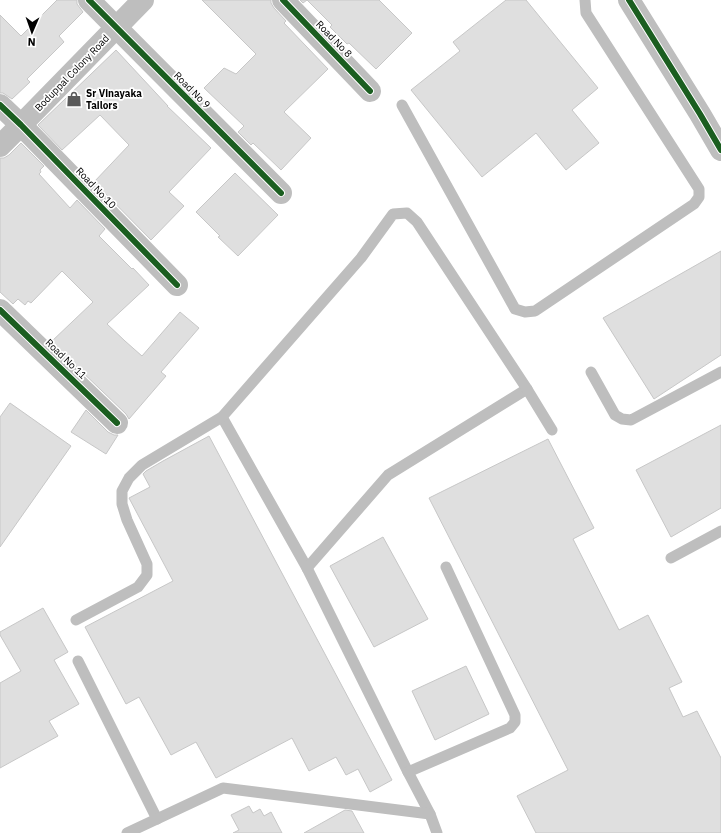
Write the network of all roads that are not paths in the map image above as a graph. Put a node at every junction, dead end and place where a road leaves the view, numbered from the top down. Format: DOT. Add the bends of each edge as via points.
graph roads {
  1 [pos="89,0"];
  2 [pos="143,0"];
  3 [pos="283,0"];
  4 [pos="585,0"];
  5 [pos="629,0"];
  6 [pos="116,28"];
  7 [pos="370,91"];
  8 [pos="0,105"];
  9 [pos="402,105"];
  10 [pos="21,125"];
  11 [pos="0,146"];
  12 [pos="721,150"];
  13 [pos="281,193"];
  14 [pos="177,285"];
  15 [pos="0,310"];
  16 [pos="591,372"];
  17 [pos="721,372"];
  18 [pos="527,389"];
  19 [pos="222,417"];
  20 [pos="117,423"];
  21 [pos="552,430"];
  22 [pos="721,531"];
  23 [pos="671,558"];
  24 [pos="446,567"];
  25 [pos="307,568"];
  26 [pos="76,620"];
  27 [pos="78,661"];
  28 [pos="408,772"];
  29 [pos="430,814"];
  30 [pos="157,819"];
  31 [pos="127,833"];
  32 [pos="437,833"];
  1 -- 6 [label="street, Road No 9"];
  2 -- 6 [label="street, Boduppal Colony Road"];
  3 -- 7 [label="street, Road No 8"];
  4 -- 9 [label="lane" via="586,13 699,189 699,197 694,204 535,311 515,309"];
  5 -- 12 [label="street"];
  6 -- 10 [label="street, Boduppal Colony Road"];
  6 -- 13 [label="street, Road No 9"];
  8 -- 10 [label="street, Road No 10"];
  10 -- 11 [label="street, Boduppal Colony Road"];
  10 -- 14 [label="street, Road No 10"];
  15 -- 20 [label="street, Road No 11"];
  16 -- 17 [label="lane" via="614,415 631,420"];
  18 -- 19 [label="lane" via="417,222 407,213 394,214 361,258"];
  18 -- 21 [label="lane"];
  18 -- 25 [label="lane" via="388,475"];
  19 -- 25 [label="lane"];
  19 -- 26 [label="lane" via="142,465 129,478 122,491 122,504 147,564 147,575 138,586"];
  22 -- 23 [label="lane"];
  24 -- 28 [label="lane" via="515,715 515,722 510,728"];
  25 -- 28 [label="lane"];
  27 -- 30 [label="lane"];
  28 -- 29 [label="lane"];
  29 -- 30 [label="lane" via="223,788"];
  29 -- 32 [label="lane"];
  30 -- 31 [label="lane"];
}
